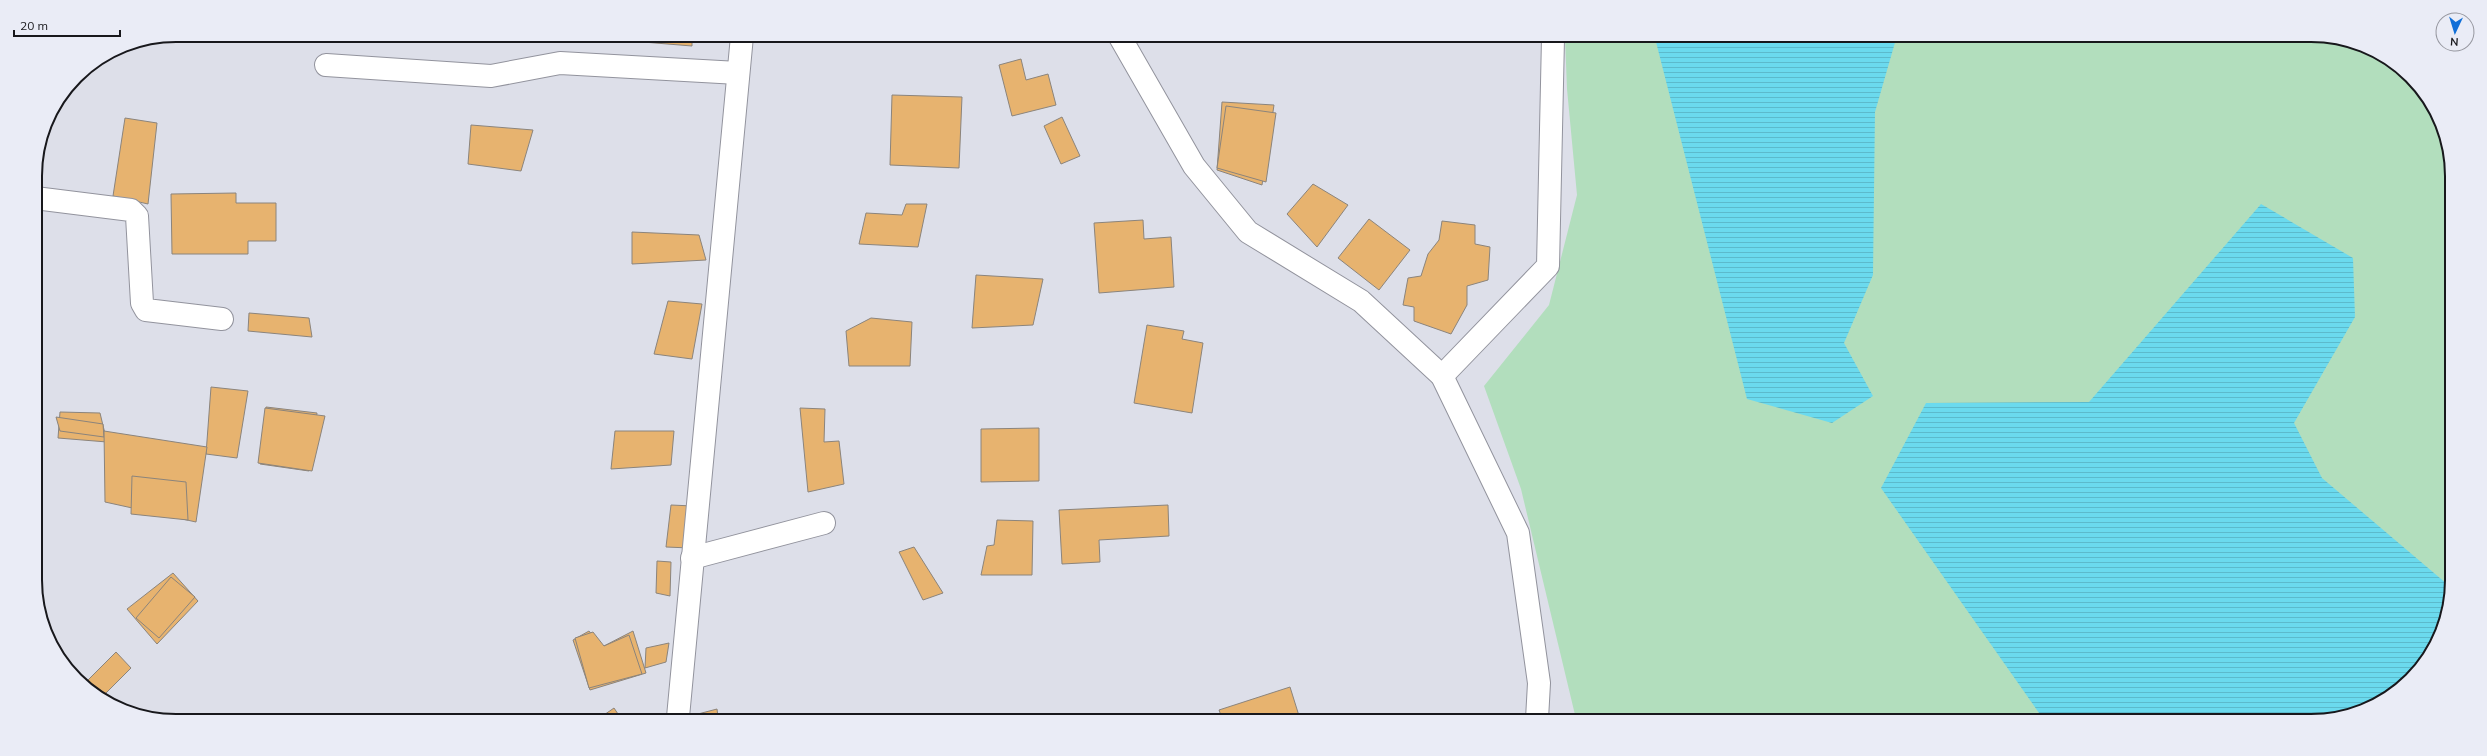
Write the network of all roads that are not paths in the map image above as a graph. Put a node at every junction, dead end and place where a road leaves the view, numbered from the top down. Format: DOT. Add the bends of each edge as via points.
graph roads {
  1 [pos="741,42"];
  2 [pos="1123,42"];
  3 [pos="1553,42"];
  4 [pos="326,65"];
  5 [pos="738,73"];
  6 [pos="42,199"];
  7 [pos="222,320"];
  8 [pos="1442,376"];
  9 [pos="824,523"];
  10 [pos="692,558"];
  11 [pos="678,714"];
  12 [pos="1537,714"];
  1 -- 5 [label="street"];
  2 -- 8 [label="street" via="1194,166 1248,232 1361,301"];
  3 -- 8 [label="street" via="1548,266"];
  4 -- 5 [label="street" via="491,76 560,64"];
  5 -- 10 [label="street"];
  6 -- 7 [label="street" via="131,210 137,216 142,303 146,310"];
  8 -- 12 [label="street" via="1518,533 1539,683"];
  9 -- 10 [label="street"];
  10 -- 11 [label="street"];
}
